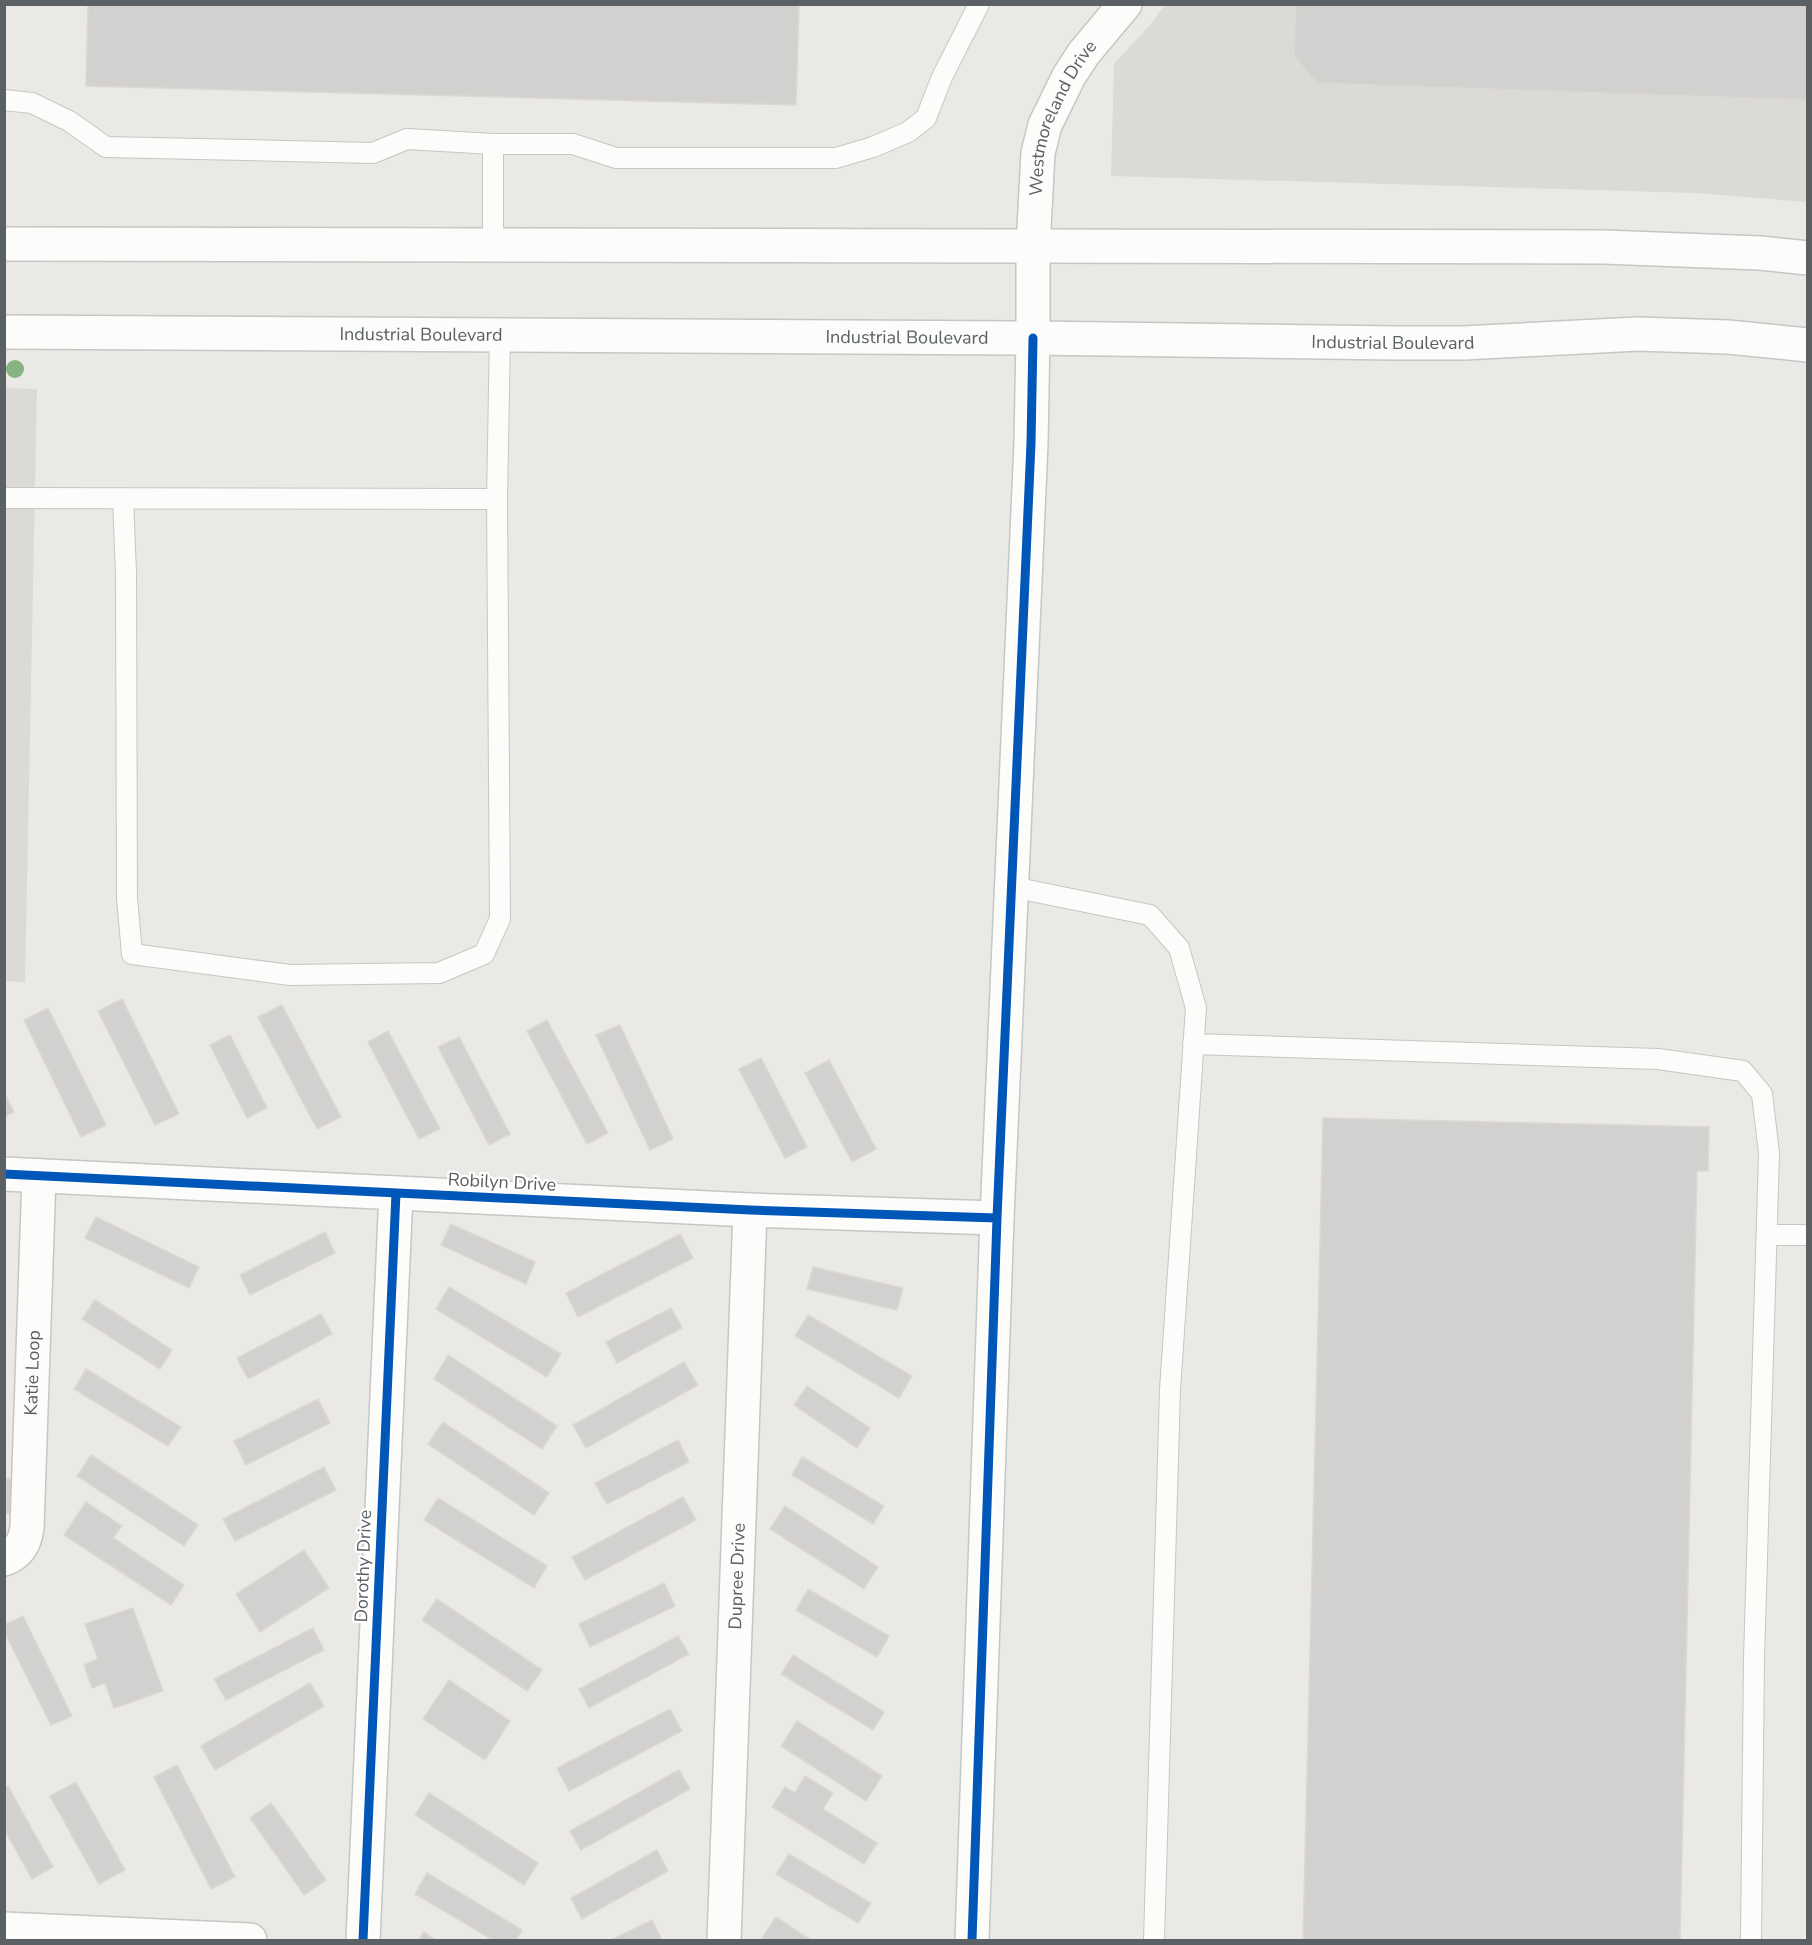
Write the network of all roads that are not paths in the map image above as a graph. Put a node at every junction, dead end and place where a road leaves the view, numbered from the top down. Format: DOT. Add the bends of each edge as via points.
graph roads {
  1 [pos="979,4"];
  2 [pos="1125,4"];
  3 [pos="4,100"];
  4 [pos="493,144"];
  5 [pos="4,244"];
  6 [pos="493,245"];
  7 [pos="1033,247"];
  8 [pos="1808,258"];
  9 [pos="4,332"];
  10 [pos="500,335"];
  11 [pos="1033,338"];
  12 [pos="1808,345"];
  13 [pos="4,498"];
  14 [pos="123,498"];
  15 [pos="497,499"];
  16 [pos="1012,887"];
  17 [pos="1193,1044"];
  18 [pos="4,1174"];
  19 [pos="39,1176"];
  20 [pos="396,1193"];
  21 [pos="750,1210"];
  22 [pos="997,1218"];
  23 [pos="1768,1234"];
  24 [pos="1808,1235"];
  25 [pos="4,1559"];
  26 [pos="4,1929"];
  27 [pos="250,1941"];
  28 [pos="363,1941"];
  29 [pos="724,1941"];
  30 [pos="972,1941"];
  31 [pos="1154,1941"];
  32 [pos="1751,1941"];
  1 -- 4 [label="lane" via="926,118 908,132 836,158 616,158 573,144"];
  2 -- 7 [label="street, Westmoreland Drive" via="1084,53 1045,125 1038,153"];
  3 -- 4 [label="lane" via="32,103 69,121 106,147 373,153 407,140"];
  4 -- 6 [label="lane"];
  5 -- 6 [label="street"];
  6 -- 7 [label="street"];
  7 -- 8 [label="street" via="1604,247"];
  7 -- 11 [label="street, Westmoreland Drive"];
  9 -- 10 [label="street, Industrial Boulevard"];
  10 -- 11 [label="street, Industrial Boulevard"];
  10 -- 15 [label="lane"];
  11 -- 12 [label="street, Industrial Boulevard" via="1395,344 1638,334"];
  11 -- 16 [label="street, Westmoreland Drive"];
  13 -- 14 [label="lane"];
  14 -- 15 [label="lane"];
  14 -- 15 [label="lane" via="127,898 132,954 290,975 439,973 484,954 500,919"];
  16 -- 17 [label="lane" via="1150,915 1179,948 1196,1008"];
  16 -- 22 [label="street, Westmoreland Drive"];
  17 -- 23 [label="lane" via="1658,1059 1743,1071 1762,1094 1769,1153"];
  17 -- 31 [label="lane" via="1170,1390"];
  18 -- 19 [label="street, Robilyn Drive"];
  19 -- 20 [label="street, Robilyn Drive"];
  19 -- 25 [label="street, Katie Loop" via="27,1528 17,1552"];
  20 -- 21 [label="street, Robilyn Drive"];
  20 -- 28 [label="street, Dorothy Drive"];
  21 -- 22 [label="street, Robilyn Drive"];
  21 -- 29 [label="street, Dupree Drive"];
  22 -- 30 [label="street, Westmoreland Drive"];
  23 -- 24 [label="lane"];
  23 -- 32 [label="lane" via="1754,1659"];
  26 -- 27 [label="street"];
}
